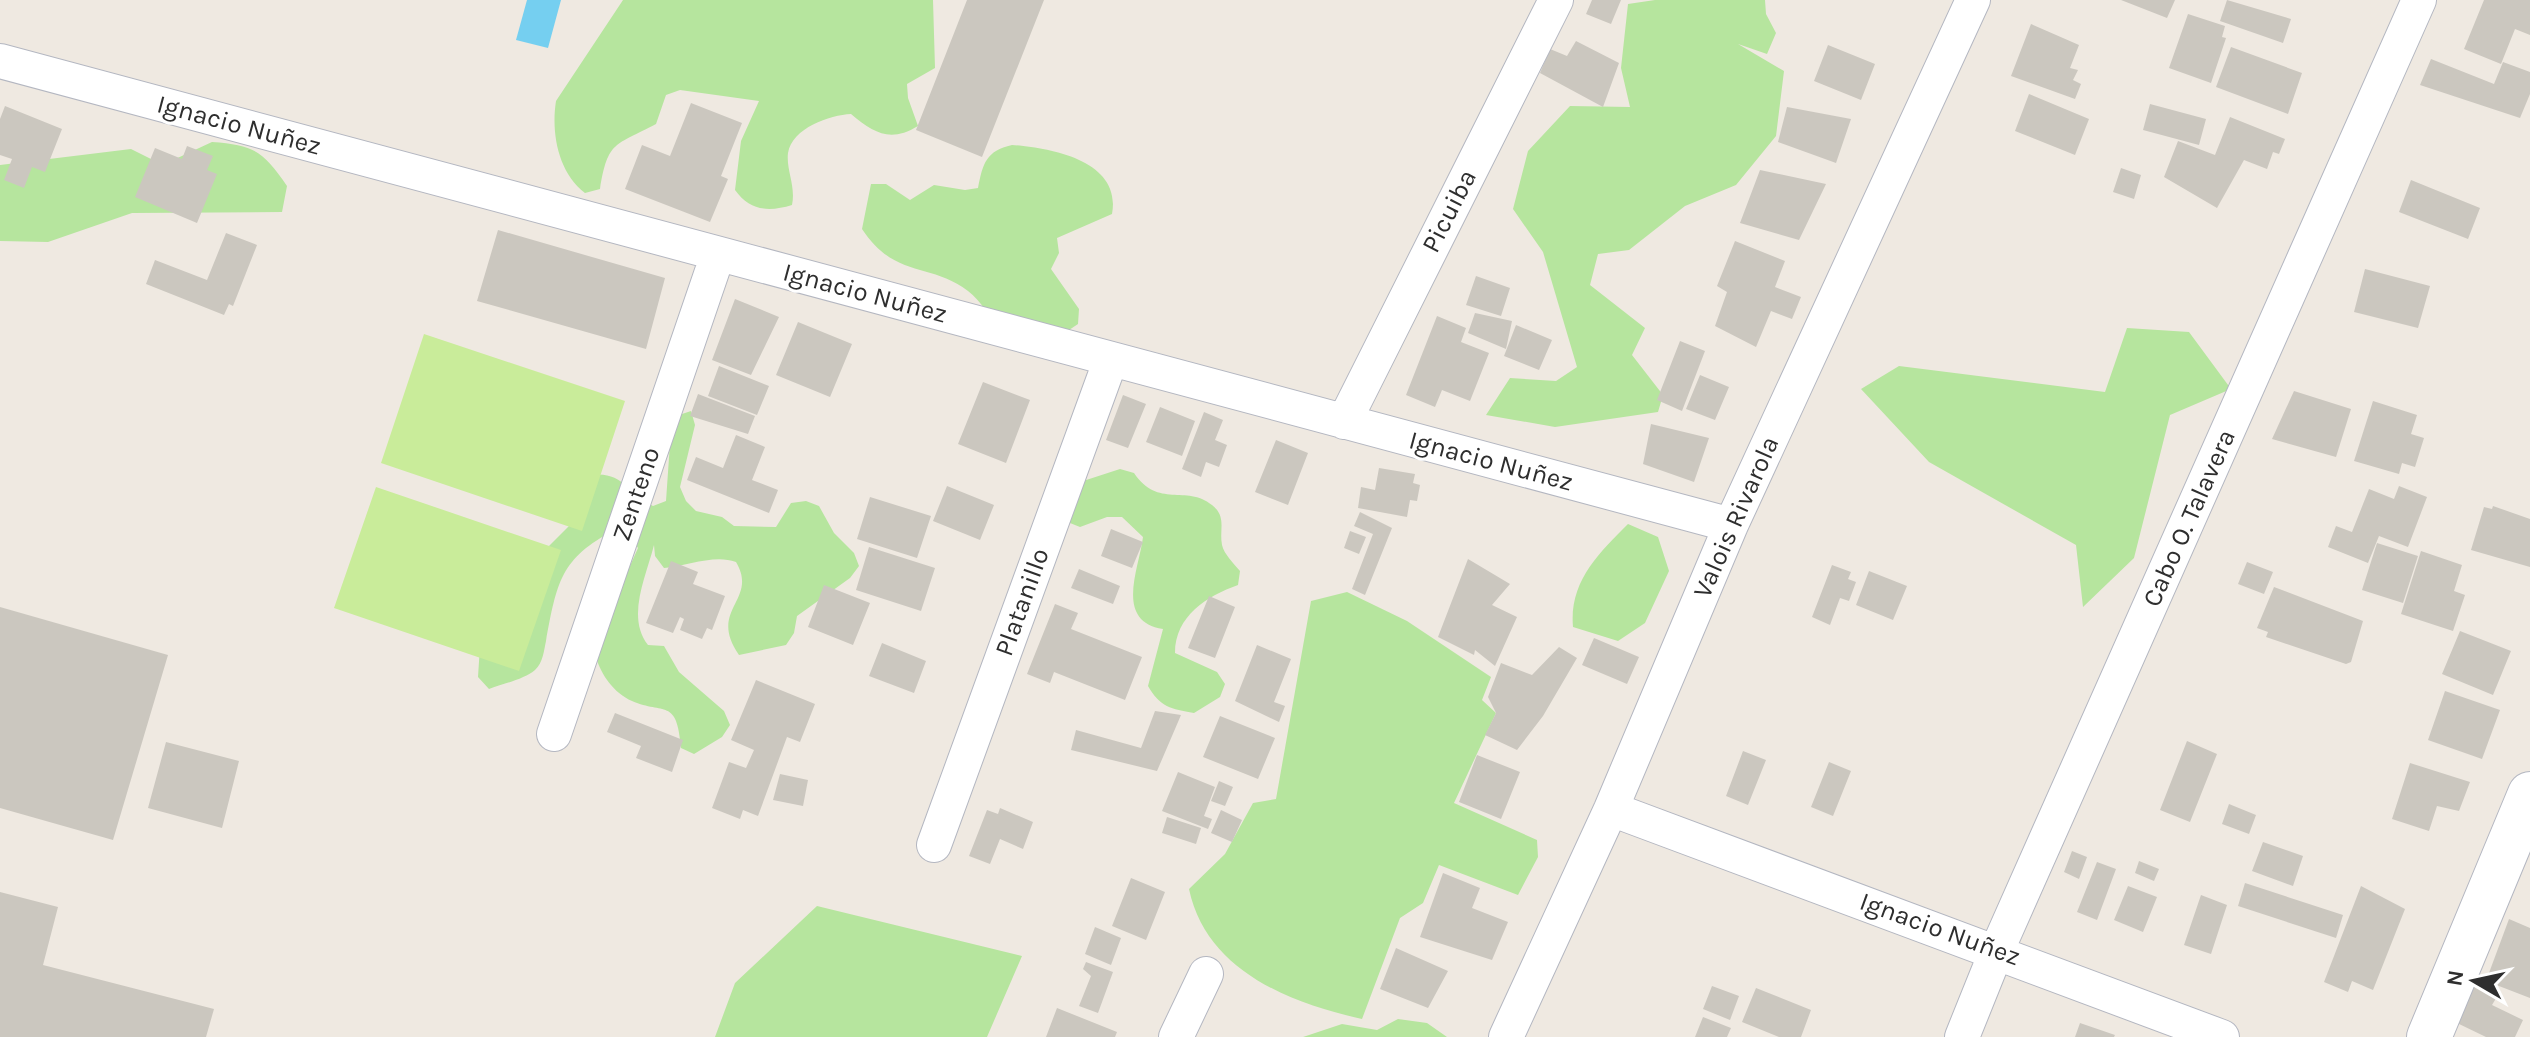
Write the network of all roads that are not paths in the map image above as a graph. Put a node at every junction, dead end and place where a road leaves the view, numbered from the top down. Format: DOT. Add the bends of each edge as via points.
graph roads {
  1 [pos="1556,0"];
  2 [pos="1973,0"];
  3 [pos="2419,0"];
  4 [pos="0,61"];
  5 [pos="718,254"];
  6 [pos="1111,359"];
  7 [pos="1344,422"];
  8 [pos="1731,525"];
  9 [pos="554,734"];
  10 [pos="2530,794"];
  11 [pos="1611,809"];
  12 [pos="934,845"];
  13 [pos="1997,950"];
  14 [pos="1206,974"];
  15 [pos="1176,1037"];
  16 [pos="1506,1037"];
  17 [pos="1962,1037"];
  18 [pos="2222,1037"];
  19 [pos="2429,1037"];
  1 -- 7 [label="street, Picuiba"];
  2 -- 8 [label="street, Valois Rivarola"];
  3 -- 13 [label="street, Cabo O. Talavera"];
  4 -- 5 [label="street, Ignacio Nuñez"];
  5 -- 6 [label="street, Ignacio Nuñez"];
  5 -- 9 [label="street, Zenteno"];
  6 -- 7 [label="street, Ignacio Nuñez"];
  6 -- 12 [label="street, Platanillo"];
  7 -- 8 [label="street, Ignacio Nuñez"];
  8 -- 11 [label="street, Valois Rivarola"];
  10 -- 19 [label="street"];
  11 -- 13 [label="street, Ignacio Nuñez"];
  11 -- 16 [label="street, Valois Rivarola"];
  13 -- 17 [label="street, Cabo O. Talavera"];
  13 -- 18 [label="street, Ignacio Nuñez"];
  14 -- 15 [label="street"];
}
